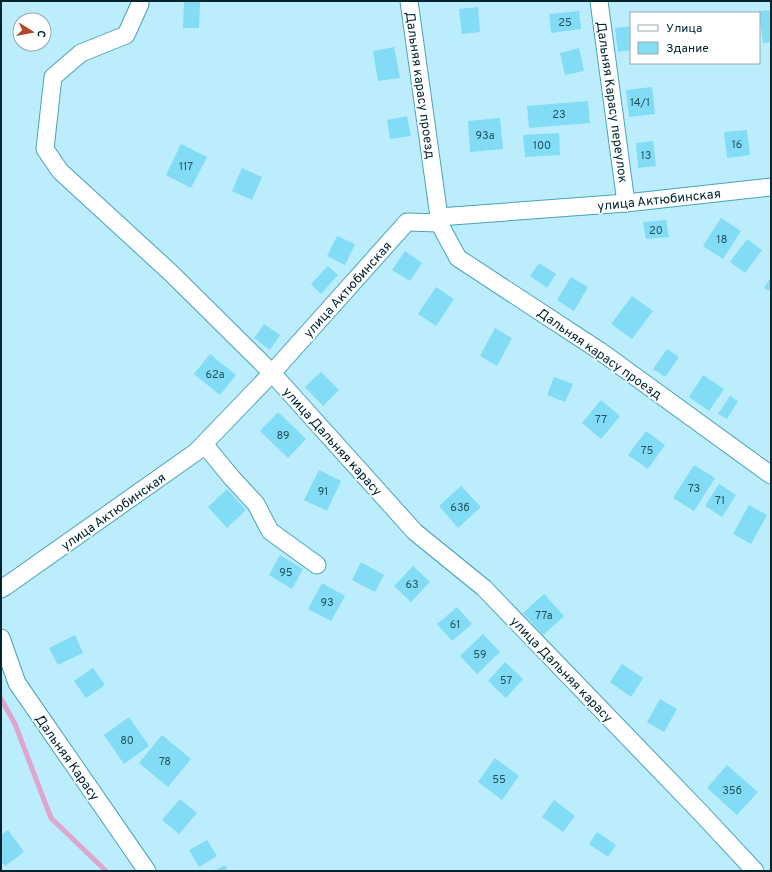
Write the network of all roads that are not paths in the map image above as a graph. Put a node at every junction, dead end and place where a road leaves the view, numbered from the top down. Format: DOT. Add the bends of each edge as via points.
graph roads {
  1 [pos="409,1"];
  2 [pos="599,1"];
  3 [pos="140,4"];
  4 [pos="771,187"];
  5 [pos="626,203"];
  6 [pos="439,220"];
  7 [pos="272,373"];
  8 [pos="204,444"];
  9 [pos="771,475"];
  10 [pos="317,565"];
  11 [pos="1,589"];
  12 [pos="1,638"];
  13 [pos="147,871"];
  14 [pos="755,871"];
  1 -- 6 [label="street, Дальняя карасу проезд"];
  2 -- 5 [label="street, Дальняя Карасу переулок"];
  3 -- 7 [label="street, улица Дальняя карасу" via="126,35 81,53 53,77 46,149 60,171 171,273"];
  4 -- 5 [label="street, улица Актюбинская"];
  5 -- 6 [label="street, улица Актюбинская"];
  6 -- 7 [label="street, улица Актюбинская" via="408,222"];
  6 -- 9 [label="street, Дальняя карасу проезд" via="458,258 600,351"];
  7 -- 8 [label="street, улица Актюбинская"];
  7 -- 14 [label="street, улица Дальняя карасу" via="415,532 484,588"];
  8 -- 10 [label="street" via="256,504 270,531"];
  8 -- 11 [label="street, улица Актюбинская"];
  12 -- 13 [label="street, Дальняя Карасу" via="17,684"];
}
